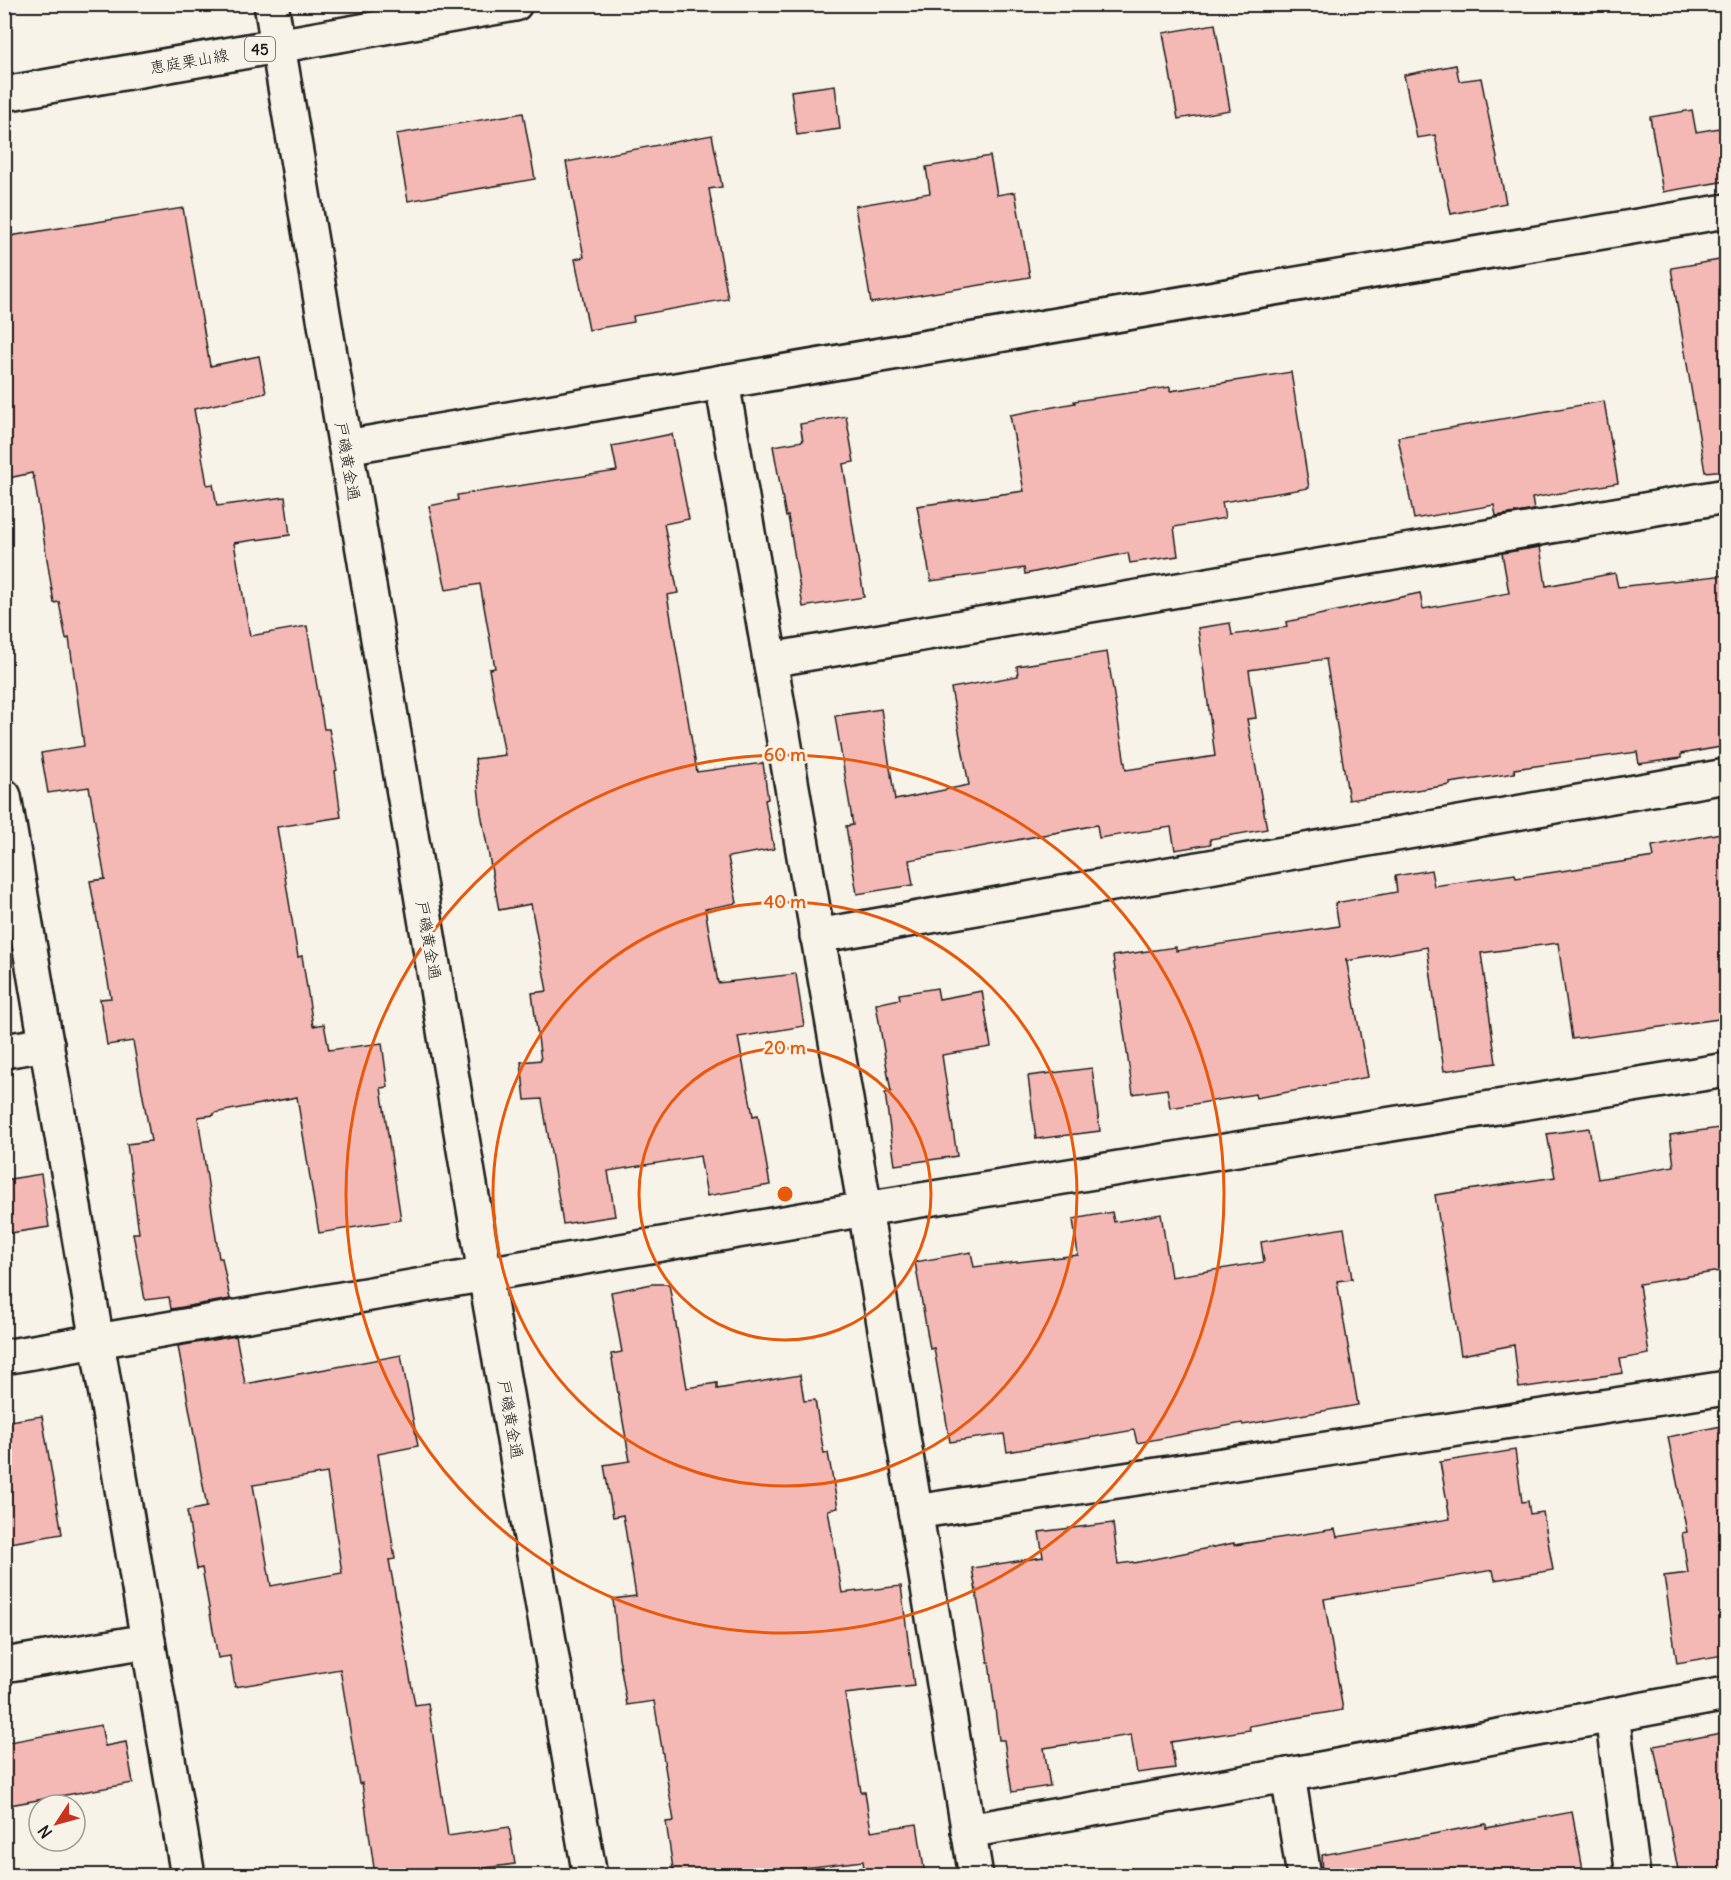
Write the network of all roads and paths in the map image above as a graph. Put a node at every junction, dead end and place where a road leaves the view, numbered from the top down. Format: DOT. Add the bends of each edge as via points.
graph roads {
  1 [pos="271,4"];
  2 [pos="515,4"];
  3 [pos="279,46"];
  4 [pos="4,94"];
  5 [pos="1726,211"];
  6 [pos="722,382"];
  7 [pos="346,447"];
  8 [pos="1726,496"];
  9 [pos="770,660"];
  10 [pos="1726,776"];
  11 [pos="4,796"];
  12 [pos="818,936"];
  13 [pos="47,1044"];
  14 [pos="4,1051"];
  15 [pos="1726,1070"];
  16 [pos="865,1209"];
  17 [pos="485,1274"];
  18 [pos="98,1341"];
  19 [pos="4,1357"];
  20 [pos="1726,1388"];
  21 [pos="915,1512"];
  22 [pos="148,1641"];
  23 [pos="4,1665"];
  24 [pos="1726,1694"];
  25 [pos="1612,1715"];
  26 [pos="1288,1775"];
  27 [pos="968,1831"];
  28 [pos="188,1875"];
  29 [pos="590,1875"];
  30 [pos="976,1875"];
  31 [pos="1304,1875"];
  32 [pos="1633,1875"];
  1 -- 3 [label="street, 戸磯黄金通"];
  2 -- 3 [label="street, 恵庭栗山線 / 45"];
  3 -- 4 [label="street, 恵庭栗山線 / 45"];
  3 -- 7 [label="street, 戸磯黄金通"];
  5 -- 6 [label="street"];
  6 -- 7 [label="street"];
  6 -- 9 [label="street"];
  7 -- 17 [label="street, 戸磯黄金通"];
  8 -- 9 [label="street"];
  9 -- 12 [label="street"];
  10 -- 12 [label="street"];
  11 -- 13 [label="street"];
  12 -- 16 [label="street"];
  13 -- 14 [label="street"];
  13 -- 18 [label="street"];
  15 -- 16 [label="street"];
  16 -- 17 [label="street"];
  16 -- 21 [label="street"];
  17 -- 18 [label="street"];
  17 -- 29 [label="street, 戸磯黄金通"];
  18 -- 19 [label="street"];
  18 -- 22 [label="street"];
  20 -- 21 [label="street"];
  21 -- 27 [label="street"];
  22 -- 23 [label="street"];
  22 -- 28 [label="street"];
  24 -- 25 [label="street"];
  25 -- 26 [label="street"];
  25 -- 32 [label="street"];
  26 -- 27 [label="street"];
  26 -- 31 [label="street"];
  27 -- 30 [label="street"];
}
